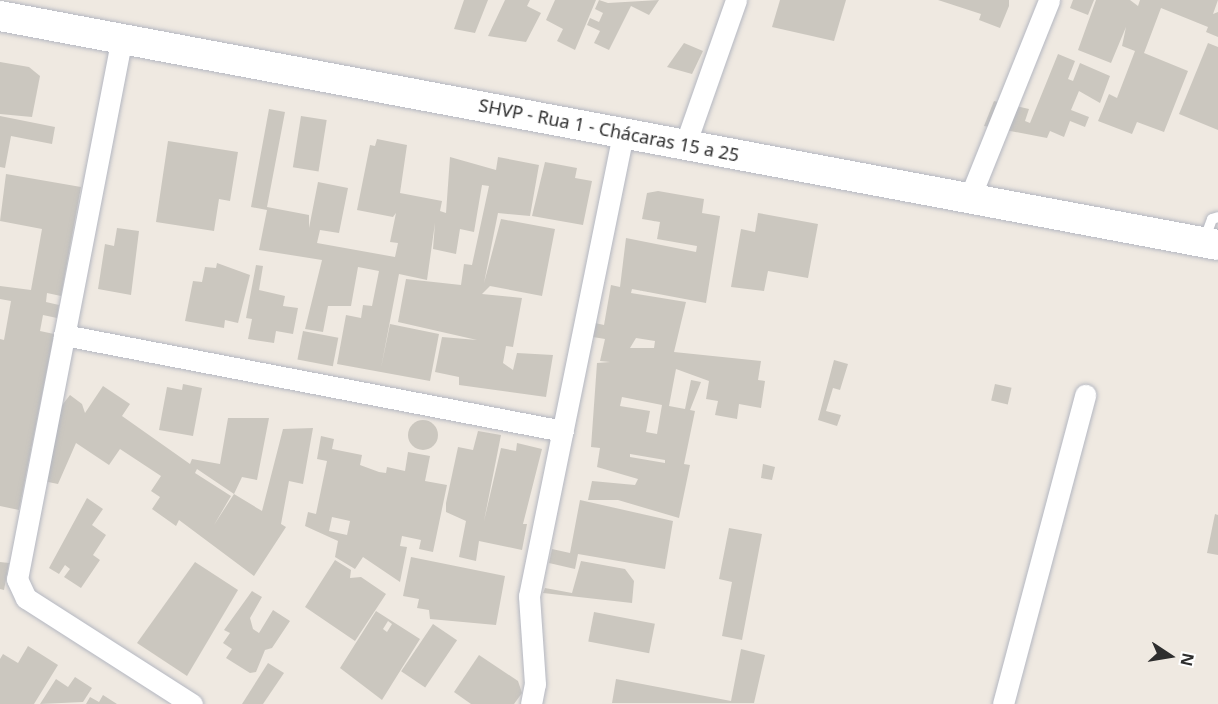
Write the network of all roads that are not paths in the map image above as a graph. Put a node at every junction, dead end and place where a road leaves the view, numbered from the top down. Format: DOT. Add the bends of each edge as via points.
graph roads {
  1 [pos="736,0"];
  2 [pos="1049,0"];
  3 [pos="0,16"];
  4 [pos="122,37"];
  5 [pos="623,134"];
  6 [pos="685,145"];
  7 [pos="970,197"];
  8 [pos="1213,234"];
  9 [pos="64,334"];
  10 [pos="1085,395"];
  11 [pos="563,431"];
  12 [pos="192,704"];
  13 [pos="531,704"];
  14 [pos="1003,704"];
  1 -- 6 [label="street"];
  2 -- 7 [label="street"];
  3 -- 4 [label="street, SHVP - Rua 1 - Chácaras 15 a 25"];
  4 -- 5 [label="street, SHVP - Rua 1 - Chácaras 15 a 25"];
  4 -- 9 [label="street"];
  5 -- 6 [label="street, SHVP - Rua 1 - Chácaras 15 a 25"];
  5 -- 11 [label="street"];
  6 -- 7 [label="street, SHVP - Rua 1 - Chácaras 15 a 25"];
  7 -- 8 [label="street, SHVP - Rua 1 - Chácaras 15 a 25"];
  9 -- 11 [label="street"];
  9 -- 12 [label="street" via="17,579 20,590"];
  10 -- 14 [label="street"];
  11 -- 13 [label="street" via="529,596 536,684"];
}
